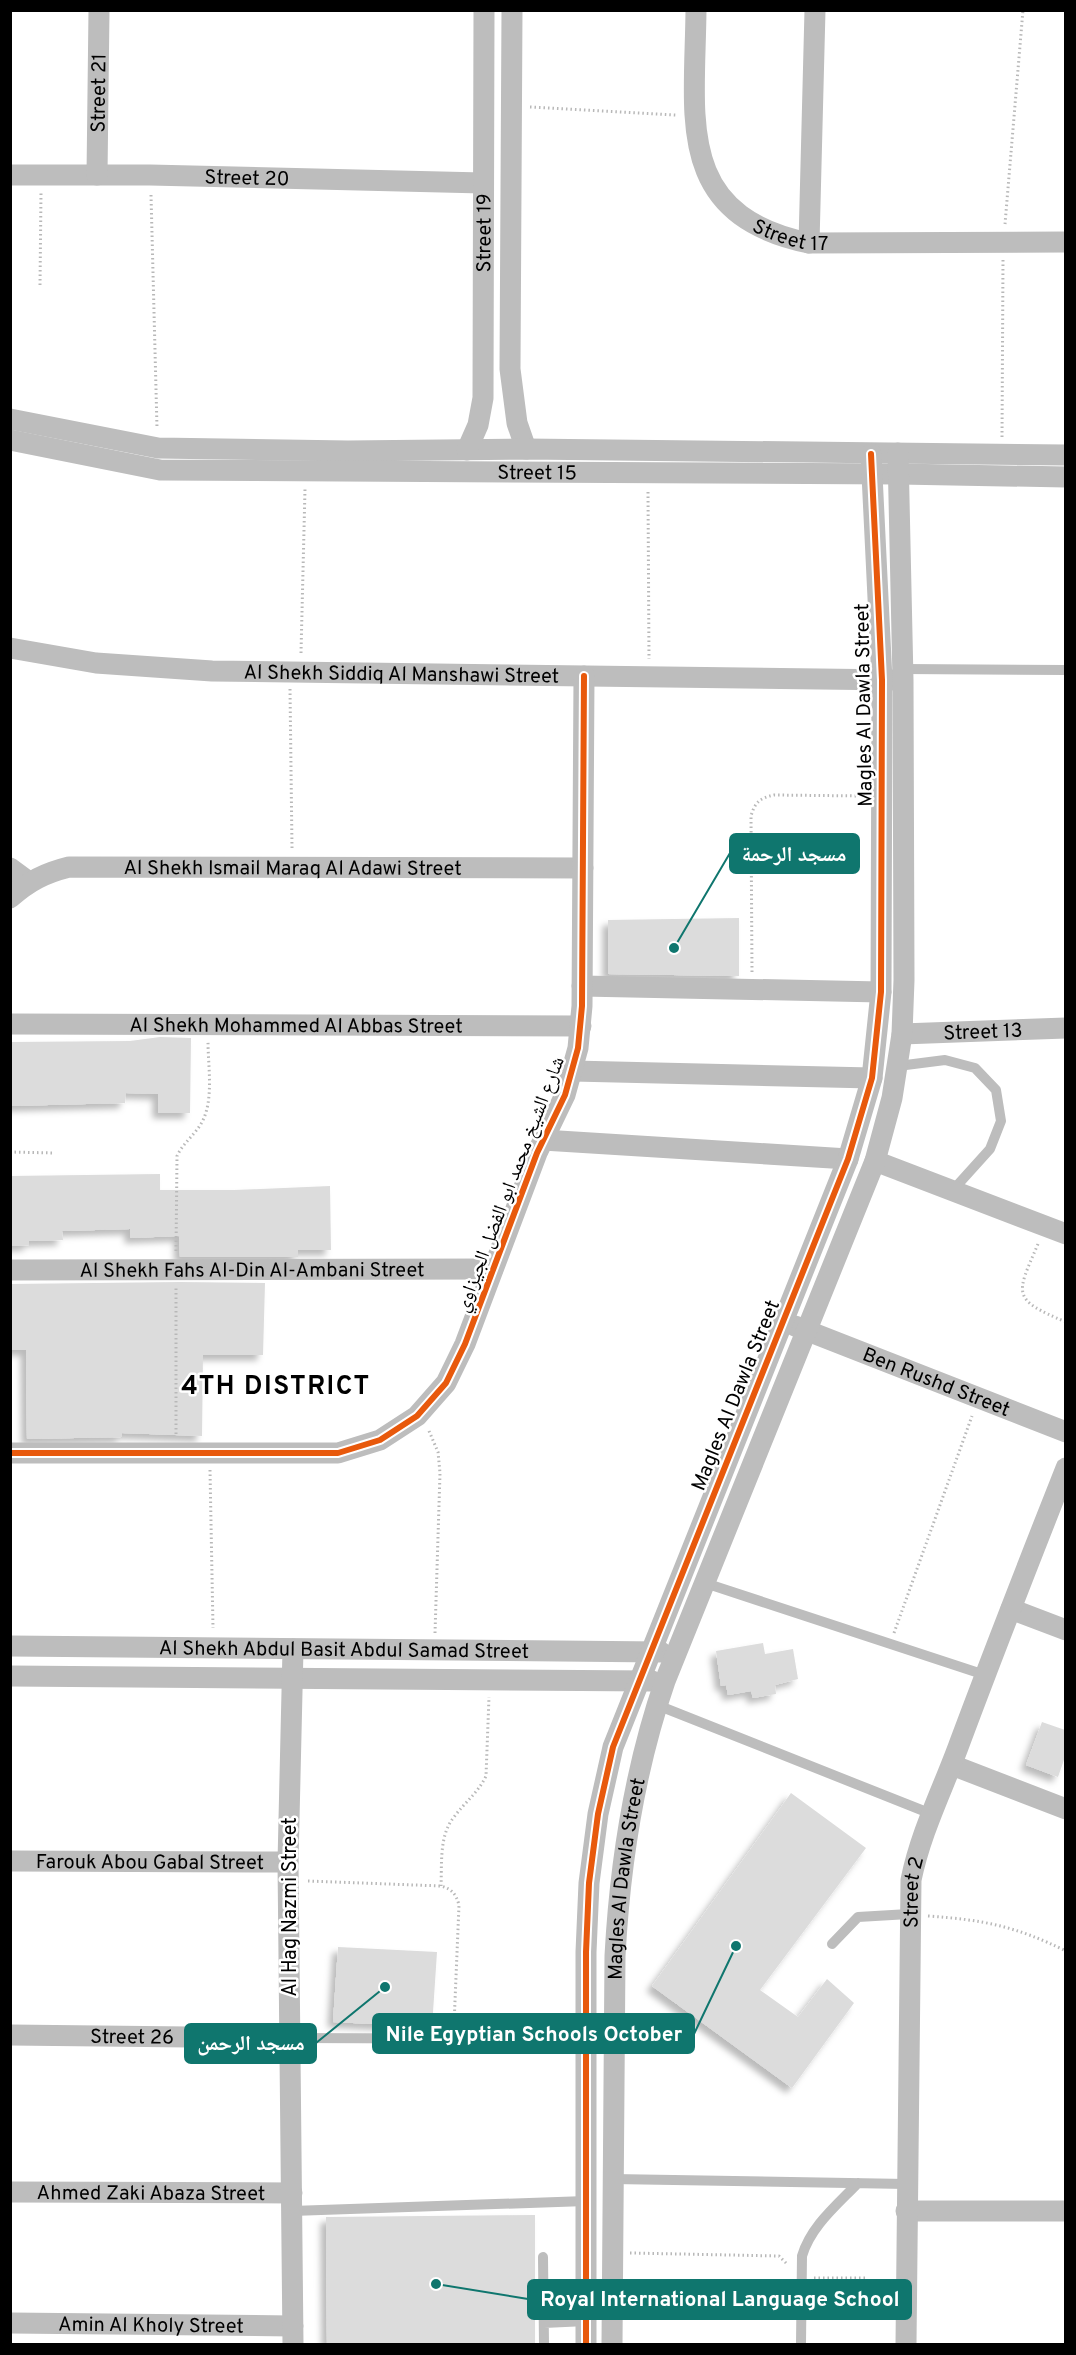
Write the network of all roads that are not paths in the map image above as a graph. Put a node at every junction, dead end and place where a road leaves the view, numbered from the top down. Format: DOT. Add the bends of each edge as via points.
graph roads {
  1 [pos="99,10"];
  2 [pos="484,10"];
  3 [pos="512,10"];
  4 [pos="696,10"];
  5 [pos="815,10"];
  6 [pos="483,86"];
  7 [pos="513,96"];
  8 [pos="97,175"];
  9 [pos="10,176"];
  10 [pos="483,183"];
  11 [pos="1065,242"];
  12 [pos="809,243"];
  13 [pos="10,419"];
  14 [pos="10,440"];
  15 [pos="526,449"];
  16 [pos="467,450"];
  17 [pos="1065,456"];
  18 [pos="348,461"];
  19 [pos="872,464"];
  20 [pos="899,464"];
  21 [pos="1065,477"];
  22 [pos="10,648"];
  23 [pos="1065,670"];
  24 [pos="903,675"];
  25 [pos="584,676"];
  26 [pos="882,680"];
  27 [pos="10,868"];
  28 [pos="583,868"];
  29 [pos="29,882"];
  30 [pos="10,898"];
  31 [pos="904,980"];
  32 [pos="582,986"];
  33 [pos="881,986"];
  34 [pos="10,1024"];
  35 [pos="581,1026"];
  36 [pos="1065,1029"];
  37 [pos="902,1034"];
  38 [pos="898,1066"];
  39 [pos="573,1071"];
  40 [pos="872,1078"];
  41 [pos="543,1140"];
  42 [pos="848,1159"];
  43 [pos="875,1161"];
  44 [pos="953,1190"];
  45 [pos="1065,1234"];
  46 [pos="493,1269"];
  47 [pos="10,1270"];
  48 [pos="782,1321"];
  49 [pos="807,1331"];
  50 [pos="1065,1432"];
  51 [pos="10,1453"];
  52 [pos="1065,1468"];
  53 [pos="705,1583"];
  54 [pos="1011,1609"];
  55 [pos="1065,1630"];
  56 [pos="10,1646"];
  57 [pos="293,1649"];
  58 [pos="651,1652"];
  59 [pos="677,1652"];
  60 [pos="986,1675"];
  61 [pos="10,1676"];
  62 [pos="293,1678"];
  63 [pos="639,1681"];
  64 [pos="665,1681"];
  65 [pos="657,1705"];
  66 [pos="952,1765"];
  67 [pos="1065,1809"];
  68 [pos="929,1813"];
  69 [pos="10,1862"];
  70 [pos="288,1871"];
  71 [pos="909,1914"];
  72 [pos="832,1944"];
  73 [pos="10,2035"];
  74 [pos="290,2037"];
  75 [pos="586,2039"];
  76 [pos="586,2145"];
  77 [pos="613,2145"];
  78 [pos="613,2179"];
  79 [pos="858,2183"];
  80 [pos="907,2184"];
  81 [pos="10,2192"];
  82 [pos="586,2201"];
  83 [pos="292,2202"];
  84 [pos="906,2211"];
  85 [pos="1065,2211"];
  86 [pos="543,2257"];
  87 [pos="586,2321"];
  88 [pos="10,2323"];
  89 [pos="544,2323"];
  90 [pos="293,2335"];
  91 [pos="544,2344"];
  92 [pos="586,2344"];
  93 [pos="612,2344"];
  94 [pos="801,2344"];
  95 [pos="906,2344"];
  1 -- 8 [label="street, Street 21"];
  2 -- 6 [label="street, Street 19"];
  3 -- 7 [label="street, Street 19"];
  4 -- 12 [label="street, Street 17" via="695,117 697,145 707,175 725,201 759,227 778,237"];
  5 -- 12 [label="street"];
  6 -- 7 [label="street"];
  6 -- 10 [label="street, Street 19"];
  7 -- 15 [label="street, Street 19" via="510,369 512,396"];
  8 -- 9 [label="street, Street 20"];
  8 -- 10 [label="street, Street 20"];
  10 -- 16 [label="street, Street 19" via="483,398 478,425"];
  11 -- 12 [label="street, Street 17"];
  13 -- 18 [label="street, Street 15" via="158,448"];
  14 -- 18 [label="street, Street 15" via="160,470 305,471"];
  15 -- 16 [label="street, Street 15"];
  15 -- 19 [label="street, Street 15"];
  16 -- 18 [label="street, Street 15"];
  17 -- 20 [label="street, Street 15" via="1002,453"];
  18 -- 19 [label="street, Street 15" via="648,472"];
  19 -- 20 [label="street, Street 15"];
  19 -- 26 [label="street, Magles Al Dawla Street"];
  20 -- 21 [label="street, Street 15"];
  20 -- 24 [label="street, Magles Al Dawla Street"];
  22 -- 25 [label="street, Al Shekh Siddiq Al Manshawi Street" via="154,669"];
  23 -- 24 [label="lane"];
  24 -- 26 [label="street, Al Shekh Siddiq Al Manshawi Street"];
  24 -- 31 [label="street, Magles Al Dawla Street"];
  25 -- 26 [label="street, Al Shekh Siddiq Al Manshawi Street"];
  25 -- 28 [label="street, شارع الشيخ محمد ابو الفضل الجيزاوي"];
  26 -- 33 [label="street, Magles Al Dawla Street"];
  27 -- 29 [label="street"];
  28 -- 29 [label="street, Al Shekh Ismail Maraq Al Adawi Street" via="69,867"];
  28 -- 32 [label="street, شارع الشيخ محمد ابو الفضل الجيزاوي"];
  29 -- 30 [label="street, Al Shekh Ismail Maraq Al Adawi Street"];
  31 -- 33 [label="street"];
  31 -- 37 [label="street, Magles Al Dawla Street"];
  32 -- 33 [label="street" via="752,990"];
  32 -- 35 [label="street, شارع الشيخ محمد ابو الفضل الجيزاوي"];
  33 -- 40 [label="street, Magles Al Dawla Street"];
  34 -- 35 [label="street, Al Shekh Mohammed Al Abbas Street"];
  35 -- 39 [label="street, شارع الشيخ محمد ابو الفضل الجيزاوي"];
  36 -- 37 [label="street, Street 13"];
  37 -- 38 [label="street, Magles Al Dawla Street"];
  38 -- 43 [label="street, Magles Al Dawla Street"];
  38 -- 44 [label="lane" via="945,1060 975,1068 996,1090 1001,1121 990,1149"];
  39 -- 40 [label="street"];
  39 -- 41 [label="street, شارع الشيخ محمد ابو الفضل الجيزاوي"];
  40 -- 42 [label="street, Magles Al Dawla Street"];
  41 -- 42 [label="street"];
  41 -- 46 [label="street, شارع الشيخ محمد ابو الفضل الجيزاوي"];
  42 -- 48 [label="street, Magles Al Dawla Street"];
  43 -- 44 [label="street"];
  43 -- 49 [label="street, Magles Al Dawla Street"];
  44 -- 45 [label="street"];
  46 -- 47 [label="street, Al Shekh Fahs Al-Din Al-Ambani Street"];
  46 -- 51 [label="street, شارع الشيخ محمد ابو الفضل الجيزاوي" via="446,1383 417,1416 380,1440 338,1453"];
  48 -- 49 [label="street, Ben Rushd Street"];
  48 -- 58 [label="street, Magles Al Dawla Street"];
  49 -- 50 [label="street, Ben Rushd Street"];
  49 -- 53 [label="street, Magles Al Dawla Street"];
  52 -- 54 [label="street, Street 2"];
  53 -- 59 [label="street, Magles Al Dawla Street"];
  53 -- 60 [label="lane"];
  54 -- 55 [label="street"];
  54 -- 60 [label="street, Street 2"];
  56 -- 57 [label="street, Al Shekh Abdul Basit Abdul Samad Street"];
  57 -- 58 [label="street, Al Shekh Abdul Basit Abdul Samad Street"];
  57 -- 62 [label="street, Al Hag Nazmi Street"];
  58 -- 59 [label="street, Al Shekh Abdul Basit Abdul Samad Street"];
  58 -- 63 [label="street, Magles Al Dawla Street"];
  59 -- 64 [label="street, Magles Al Dawla Street"];
  60 -- 66 [label="street, Street 2"];
  61 -- 62 [label="street, Al Shekh Abdul Basit Abdul Samad Street"];
  62 -- 63 [label="street, Al Shekh Abdul Basit Abdul Samad Street"];
  62 -- 70 [label="street, Al Hag Nazmi Street"];
  63 -- 64 [label="street, Al Shekh Abdul Basit Abdul Samad Street"];
  63 -- 75 [label="street, Magles Al Dawla Street" via="613,1747 598,1814 589,1883"];
  64 -- 65 [label="street, Magles Al Dawla Street"];
  65 -- 68 [label="lane"];
  65 -- 77 [label="street, Magles Al Dawla Street" via="637,1777 618,1892"];
  66 -- 67 [label="street"];
  66 -- 68 [label="street, Street 2"];
  68 -- 71 [label="street, Street 2" via="911,1880"];
  69 -- 70 [label="street, Farouk Abou Gabal Street"];
  70 -- 74 [label="street, Al Hag Nazmi Street"];
  71 -- 72 [label="lane" via="858,1917"];
  71 -- 80 [label="street, Street 2"];
  73 -- 74 [label="street, Street 26"];
  74 -- 75 [label="lane"];
  74 -- 83 [label="street, Al Hag Nazmi Street"];
  75 -- 76 [label="street, Magles Al Dawla Street"];
  76 -- 77 [label="street"];
  76 -- 82 [label="street, Magles Al Dawla Street"];
  77 -- 78 [label="street, Magles Al Dawla Street"];
  78 -- 79 [label="lane"];
  78 -- 93 [label="street, Magles Al Dawla Street"];
  79 -- 80 [label="lane"];
  79 -- 94 [label="lane" via="806,2244"];
  80 -- 84 [label="street, Street 2"];
  81 -- 83 [label="street, Ahmed Zaki Abaza Street"];
  82 -- 83 [label="lane"];
  82 -- 87 [label="street, Magles Al Dawla Street"];
  83 -- 90 [label="street, Al Hag Nazmi Street"];
  84 -- 85 [label="street"];
  84 -- 95 [label="street, Street 2"];
  86 -- 89 [label="lane"];
  87 -- 89 [label="lane"];
  87 -- 92 [label="street, Magles Al Dawla Street"];
  88 -- 90 [label="street, Amin Al Kholy Street"];
  89 -- 91 [label="lane"];
}
